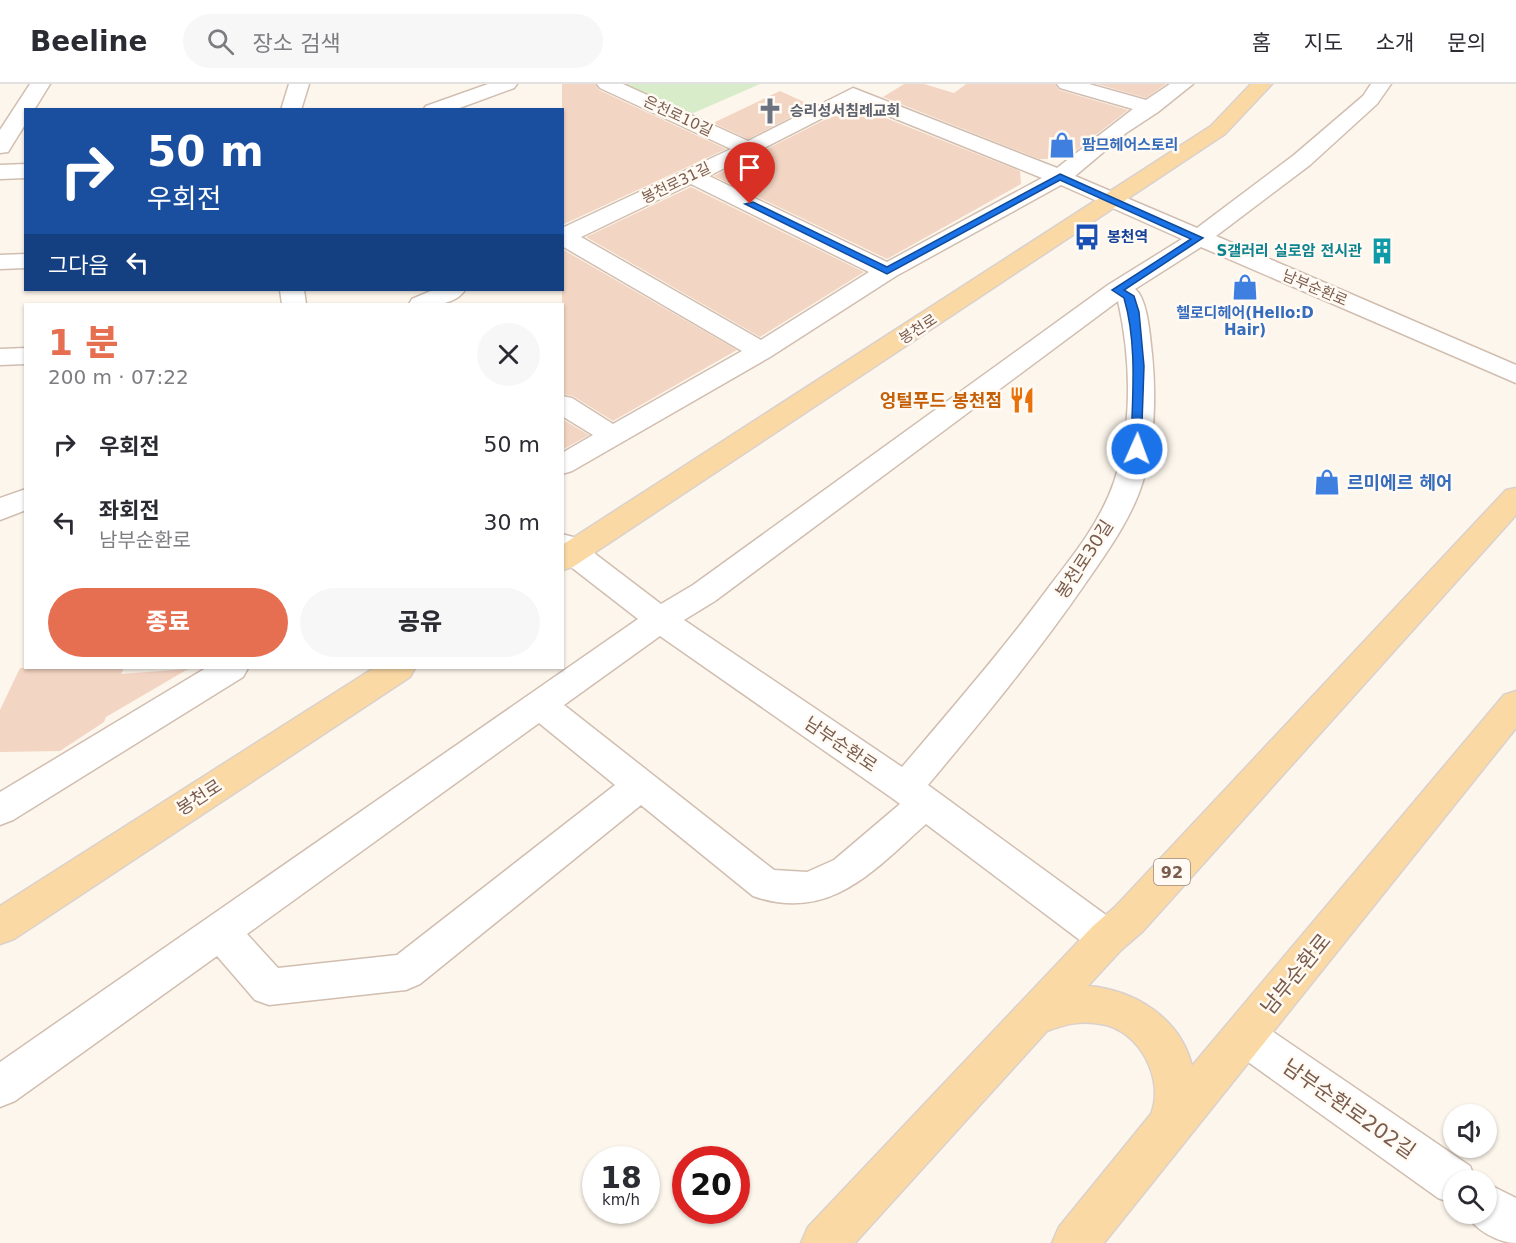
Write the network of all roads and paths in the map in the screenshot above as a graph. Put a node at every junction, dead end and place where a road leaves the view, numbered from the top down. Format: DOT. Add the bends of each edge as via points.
graph roads {
  1 [pos="40,84"];
  2 [pos="299,84"];
  3 [pos="507,84"];
  4 [pos="607,84"];
  5 [pos="824,84"];
  6 [pos="872,84"];
  7 [pos="1067,84"];
  8 [pos="1183,84"];
  9 [pos="1262,84"];
  10 [pos="1381,84"];
  11 [pos="853,94"];
  12 [pos="29,108"];
  13 [pos="292,108"];
  14 [pos="439,108"];
  15 [pos="1151,108"];
  16 [pos="19,128"];
  17 [pos="0,147"];
  18 [pos="748,149"];
  19 [pos="24,171"];
  20 [pos="0,172"];
  21 [pos="691,176"];
  22 [pos="1060,177"];
  23 [pos="1114,201"];
  24 [pos="564,237"];
  25 [pos="564,238"];
  26 [pos="1198,238"];
  27 [pos="24,261"];
  28 [pos="0,262"];
  29 [pos="887,271"];
  30 [pos="1117,290"];
  31 [pos="451,291"];
  32 [pos="424,303"];
  33 [pos="760,351"];
  34 [pos="24,356"];
  35 [pos="0,357"];
  36 [pos="1516,375"];
  37 [pos="564,405"];
  38 [pos="612,435"];
  39 [pos="564,464"];
  40 [pos="1516,497"];
  41 [pos="24,499"];
  42 [pos="0,510"];
  43 [pos="566,553"];
  44 [pos="660,620"];
  45 [pos="226,669"];
  46 [pos="396,669"];
  47 [pos="1516,704"];
  48 [pos="540,705"];
  49 [pos="641,786"];
  50 [pos="915,795"];
  51 [pos="0,810"];
  52 [pos="0,927"];
  53 [pos="220,932"];
  54 [pos="1107,938"];
  55 [pos="1033,1019"];
  56 [pos="1245,1036"];
  57 [pos="0,1087"];
  58 [pos="1160,1136"];
  59 [pos="1443,1174"];
  60 [pos="1497,1212"];
  61 [pos="1516,1225"];
  62 [pos="824,1243"];
  63 [pos="1075,1243"];
  1 -- 12 [label="street"];
  2 -- 13 [label="street"];
  3 -- 14 [label="street"];
  4 -- 18 [label="street, 은천로10길"];
  5 -- 11 [label="street"];
  6 -- 11 [label="street, 봉천로31길"];
  7 -- 15 [label="street"];
  8 -- 15 [label="street"];
  9 -- 23 [label="main road, 봉천로" via="1218,130"];
  10 -- 26 [label="street" via="1370,100 1302,160"];
  11 -- 18 [label="street, 봉천로31길"];
  11 -- 22 [label="street"];
  15 -- 22 [label="street"];
  16 -- 17 [label="street"];
  18 -- 21 [label="street, 봉천로31길"];
  19 -- 20 [label="street"];
  21 -- 24 [label="street, 봉천로31길"];
  21 -- 29 [label="street"];
  22 -- 23 [label="street"];
  22 -- 29 [label="street"];
  23 -- 26 [label="street, 남부순환로"];
  23 -- 43 [label="main road, 봉천로"];
  25 -- 33 [label="street"];
  26 -- 30 [label="street"];
  26 -- 36 [label="street, 남부순환로"];
  27 -- 28 [label="street"];
  29 -- 33 [label="street"];
  30 -- 44 [label="street" via="704,593"];
  30 -- 50 [label="street, 봉천로30길" via="1129,296 1134,312 1139,366 1137,449 1128,483 1099,542"];
  31 -- 32 [label="street"];
  33 -- 38 [label="street"];
  34 -- 35 [label="street"];
  37 -- 38 [label="street"];
  38 -- 39 [label="street"];
  40 -- 54 [label="main road, 92" via="1129,919"];
  41 -- 42 [label="street"];
  43 -- 44 [label="street, 남부순환로"];
  44 -- 48 [label="street"];
  44 -- 50 [label="street, 남부순환로"];
  45 -- 51 [label="street"];
  46 -- 52 [label="main road, 봉천로"];
  47 -- 56 [label="main road, 남부순환로"];
  48 -- 49 [label="street, 봉천로30길"];
  48 -- 53 [label="street"];
  49 -- 50 [label="street, 봉천로30길" via="766,885 810,888 847,871"];
  49 -- 53 [label="street" via="406,972 269,987"];
  50 -- 54 [label="street, 남부순환로"];
  53 -- 57 [label="street"];
  54 -- 55 [label="main road, 92"];
  55 -- 58 [label="main road" via="1051,1008 1075,1002 1123,1012 1145,1026 1162,1045 1174,1068 1174,1116"];
  55 -- 62 [label="main road, 92"];
  56 -- 58 [label="main road, 남부순환로"];
  56 -- 59 [label="street, 남부순환로202길"];
  58 -- 63 [label="main road, 남부순환로"];
  60 -- 61 [label="street"];
}
